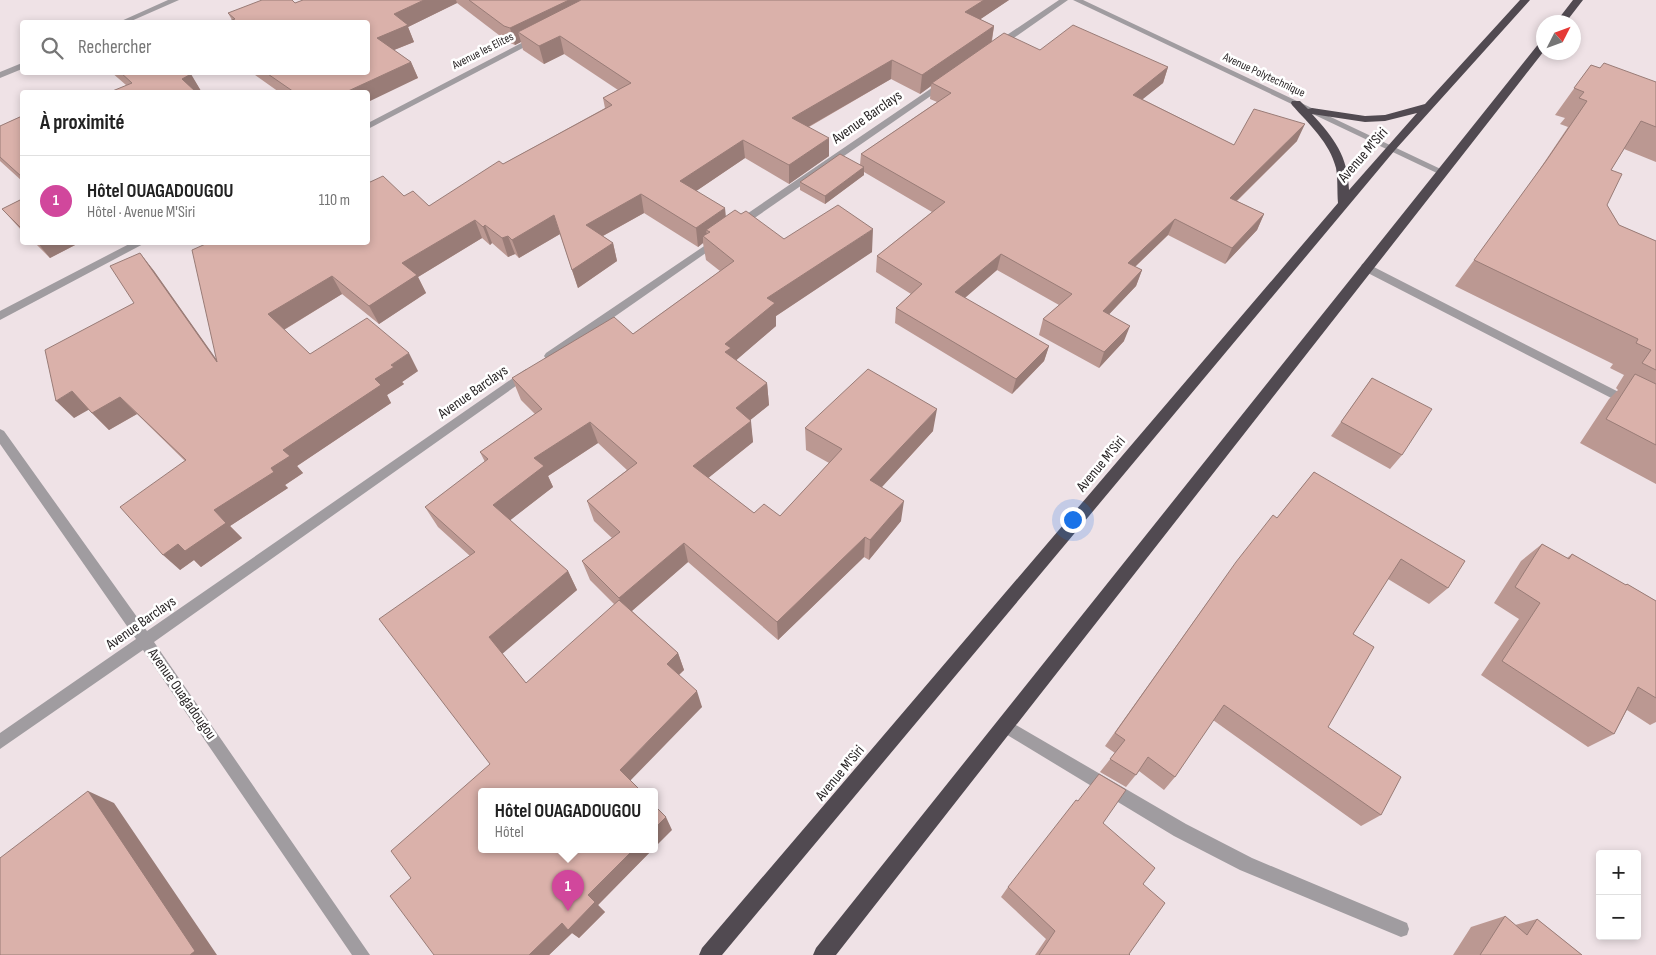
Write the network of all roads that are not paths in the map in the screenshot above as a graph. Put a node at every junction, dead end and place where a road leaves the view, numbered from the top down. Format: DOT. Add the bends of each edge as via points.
graph roads {
  1 [pos="175,0"];
  2 [pos="1064,0"];
  3 [pos="1077,0"];
  4 [pos="1525,0"];
  5 [pos="1578,0"];
  6 [pos="1566,15"];
  7 [pos="128,20"];
  8 [pos="547,33"];
  9 [pos="992,50"];
  10 [pos="1536,54"];
  11 [pos="20,67"];
  12 [pos="0,75"];
  13 [pos="951,78"];
  14 [pos="1296,103"];
  15 [pos="1430,105"];
  16 [pos="1312,111"];
  17 [pos="370,125"];
  18 [pos="1391,148"];
  19 [pos="1442,172"];
  20 [pos="1344,204"];
  21 [pos="136,245"];
  22 [pos="1366,267"];
  23 [pos="0,316"];
  24 [pos="1656,416"];
  25 [pos="0,434"];
  26 [pos="144,639"];
  27 [pos="1004,725"];
  28 [pos="0,742"];
  29 [pos="1401,929"];
  30 [pos="362,955"];
  31 [pos="709,955"];
  32 [pos="823,955"];
  1 -- 7 [label="street"];
  2 -- 9 [label="street"];
  3 -- 14 [label="street, Avenue Polytechnique"];
  4 -- 15 [label="highway, Avenue M'Siri"];
  5 -- 6 [label="highway"];
  8 -- 17 [label="street, Avenue les Elites"];
  10 -- 19 [label="highway"];
  11 -- 12 [label="street"];
  13 -- 26 [label="street, Avenue Barclays"];
  14 -- 16 [label="street, Avenue Polytechnique"];
  14 -- 20 [label="highway" via="1336,153 1342,168"];
  15 -- 16 [label="highway" via="1385,118 1365,119"];
  15 -- 18 [label="highway, Avenue M'Siri"];
  16 -- 18 [label="street, Avenue Polytechnique"];
  18 -- 19 [label="street, Avenue Polytechnique"];
  18 -- 20 [label="highway, Avenue M'Siri"];
  19 -- 22 [label="highway"];
  20 -- 31 [label="highway, Avenue M'Siri"];
  21 -- 23 [label="street"];
  22 -- 24 [label="street"];
  22 -- 27 [label="highway"];
  25 -- 26 [label="street, Avenue Ouagadougou"];
  26 -- 28 [label="street, Avenue Barclays"];
  26 -- 30 [label="street, Avenue Ouagadougou"];
  27 -- 29 [label="street" via="1180,830 1246,864"];
  27 -- 32 [label="highway"];
}
